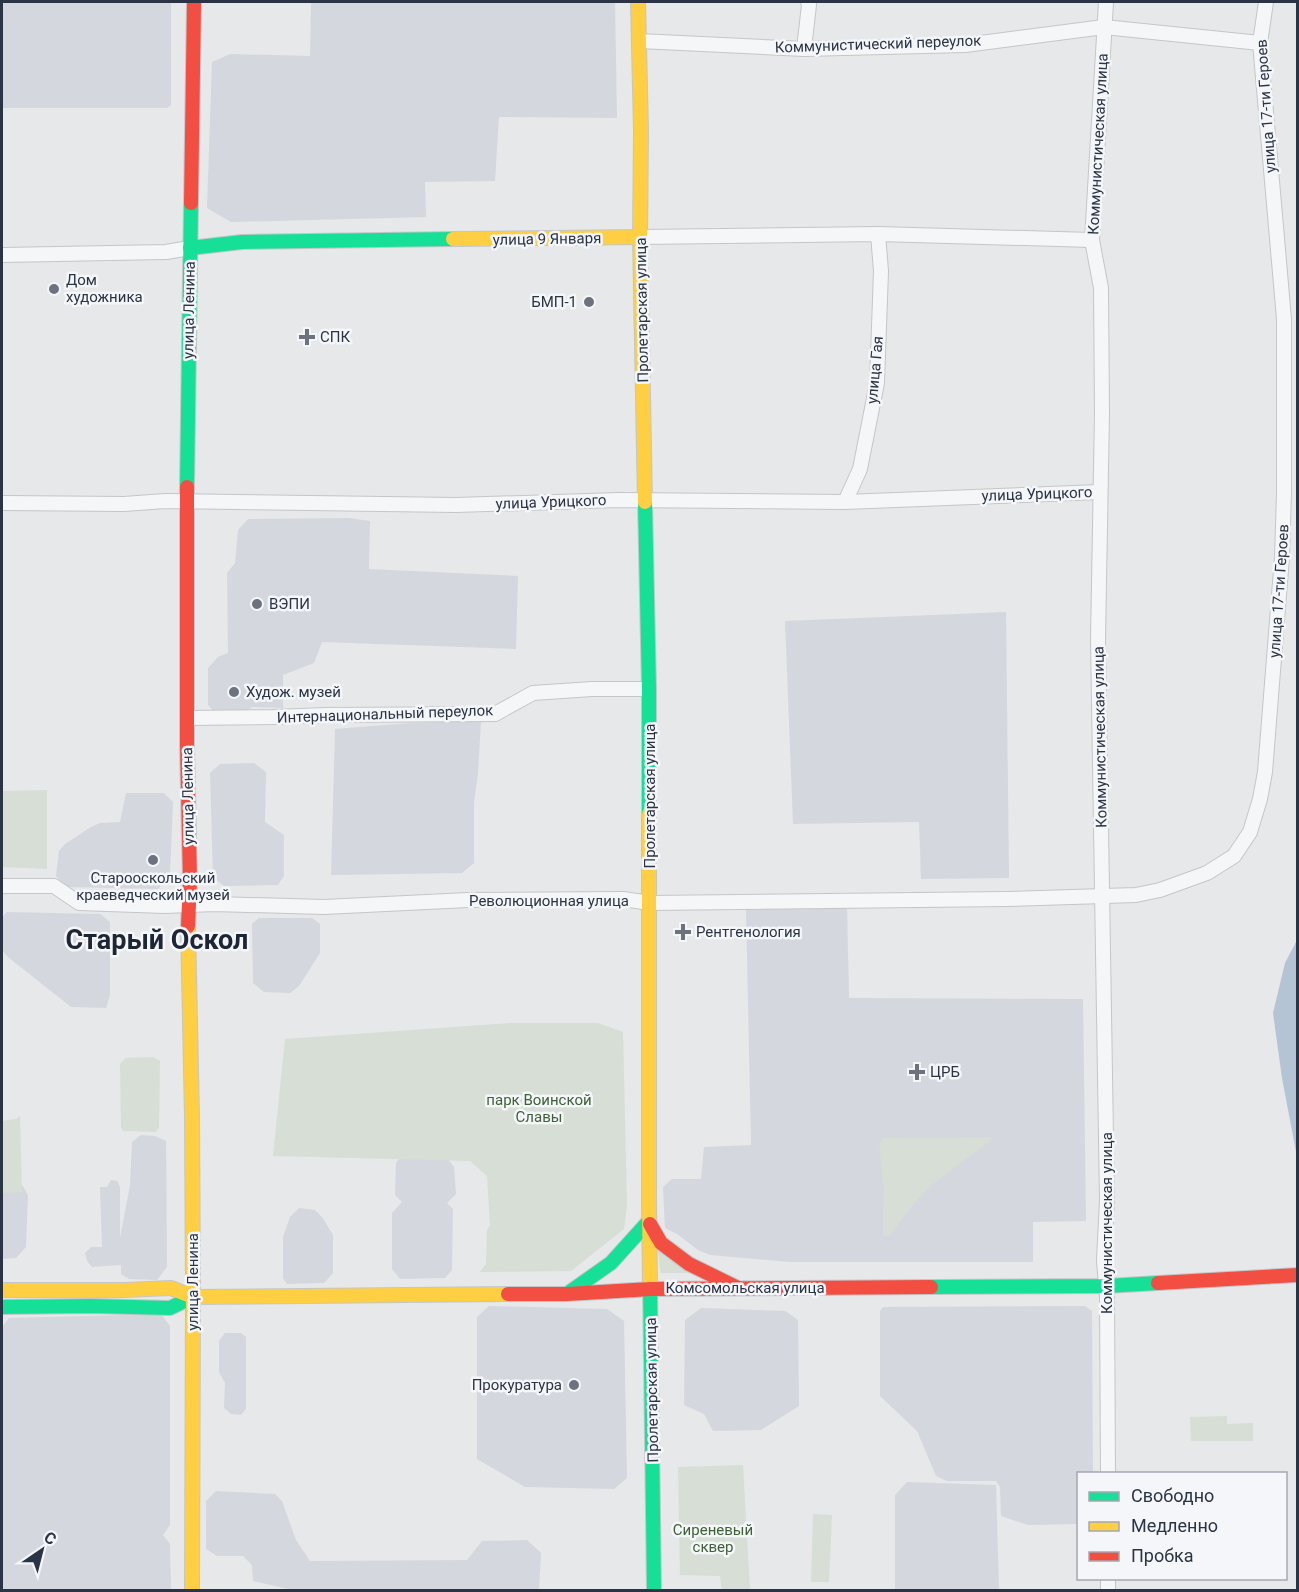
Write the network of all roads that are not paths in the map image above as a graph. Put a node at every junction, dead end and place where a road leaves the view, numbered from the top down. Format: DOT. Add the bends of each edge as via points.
graph roads {
  1 [pos="194,2"];
  2 [pos="638,2"];
  3 [pos="808,2"];
  4 [pos="1106,2"];
  5 [pos="1266,2"];
  6 [pos="1104,27"];
  7 [pos="639,41"];
  8 [pos="1260,43"];
  9 [pos="804,49"];
  10 [pos="878,234"];
  11 [pos="640,237"];
  12 [pos="1092,240"];
  13 [pos="190,248"];
  14 [pos="2,255"];
  15 [pos="1100,492"];
  16 [pos="646,501"];
  17 [pos="845,501"];
  18 [pos="188,502"];
  19 [pos="2,503"];
  20 [pos="649,689"];
  21 [pos="187,718"];
  22 [pos="2,886"];
  23 [pos="1103,896"];
  24 [pos="650,903"];
  25 [pos="188,905"];
  26 [pos="649,1221"];
  27 [pos="1298,1275"];
  28 [pos="1107,1286"];
  29 [pos="738,1288"];
  30 [pos="651,1289"];
  31 [pos="2,1290"];
  32 [pos="567,1294"];
  33 [pos="193,1297"];
  34 [pos="2,1307"];
  35 [pos="1108,1472"];
  36 [pos="192,1590"];
  37 [pos="654,1590"];
  1 -- 13 [label="main road, улица Ленина"];
  2 -- 7 [label="main road, Пролетарская улица"];
  3 -- 9 [label="street"];
  4 -- 6 [label="street, Коммунистическая улица"];
  5 -- 8 [label="street, улица 17-ти Героев"];
  6 -- 8 [label="street, Коммунистический переулок"];
  6 -- 9 [label="street, Коммунистический переулок" via="965,45"];
  6 -- 12 [label="street, Коммунистическая улица"];
  7 -- 9 [label="street, Коммунистический переулок"];
  7 -- 11 [label="main road, Пролетарская улица"];
  8 -- 23 [label="street, улица 17-ти Героев" via="1284,319 1282,557 1262,790 1250,832 1234,856 1207,873 1160,890"];
  10 -- 11 [label="street, улица 9 Января"];
  10 -- 12 [label="street, улица 9 Января"];
  10 -- 17 [label="street, улица Гая" via="881,271 877,383 860,469"];
  11 -- 13 [label="main road, улица 9 Января" via="242,242"];
  11 -- 16 [label="main road, Пролетарская улица"];
  12 -- 15 [label="street, Коммунистическая улица" via="1101,288"];
  13 -- 14 [label="street, улица 9 Января" via="166,252"];
  13 -- 18 [label="main road, улица Ленина"];
  15 -- 17 [label="street, улица Урицкого"];
  15 -- 23 [label="street, Коммунистическая улица" via="1098,640"];
  16 -- 17 [label="street, улица Урицкого"];
  16 -- 18 [label="street, улица Урицкого" via="456,505"];
  16 -- 20 [label="main road, Пролетарская улица"];
  18 -- 19 [label="street, улица Урицкого"];
  18 -- 21 [label="main road, улица Ленина"];
  20 -- 21 [label="street, Интернациональный переулок" via="533,693 495,714"];
  20 -- 24 [label="main road, Пролетарская улица"];
  21 -- 25 [label="main road, улица Ленина"];
  22 -- 25 [label="street, Революционная улица" via="54,886 79,903"];
  23 -- 24 [label="street, Революционная улица"];
  23 -- 28 [label="street, Коммунистическая улица"];
  24 -- 25 [label="street, Революционная улица" via="622,899 468,900 324,907"];
  24 -- 26 [label="main road, Пролетарская улица"];
  25 -- 33 [label="main road, улица Ленина"];
  26 -- 29 [label="main road" via="661,1243 697,1269"];
  26 -- 30 [label="main road, Пролетарская улица"];
  26 -- 32 [label="main road" via="611,1263"];
  27 -- 28 [label="main road, Комсомольская улица"];
  28 -- 29 [label="main road, Комсомольская улица"];
  28 -- 35 [label="street, Коммунистическая улица"];
  29 -- 30 [label="main road, Комсомольская улица"];
  30 -- 32 [label="main road, Комсомольская улица"];
  30 -- 37 [label="main road, Пролетарская улица"];
  31 -- 33 [label="main road" via="171,1288"];
  32 -- 33 [label="main road, Комсомольская улица"];
  33 -- 34 [label="main road" via="170,1308"];
  33 -- 36 [label="main road, улица Ленина"];
}
